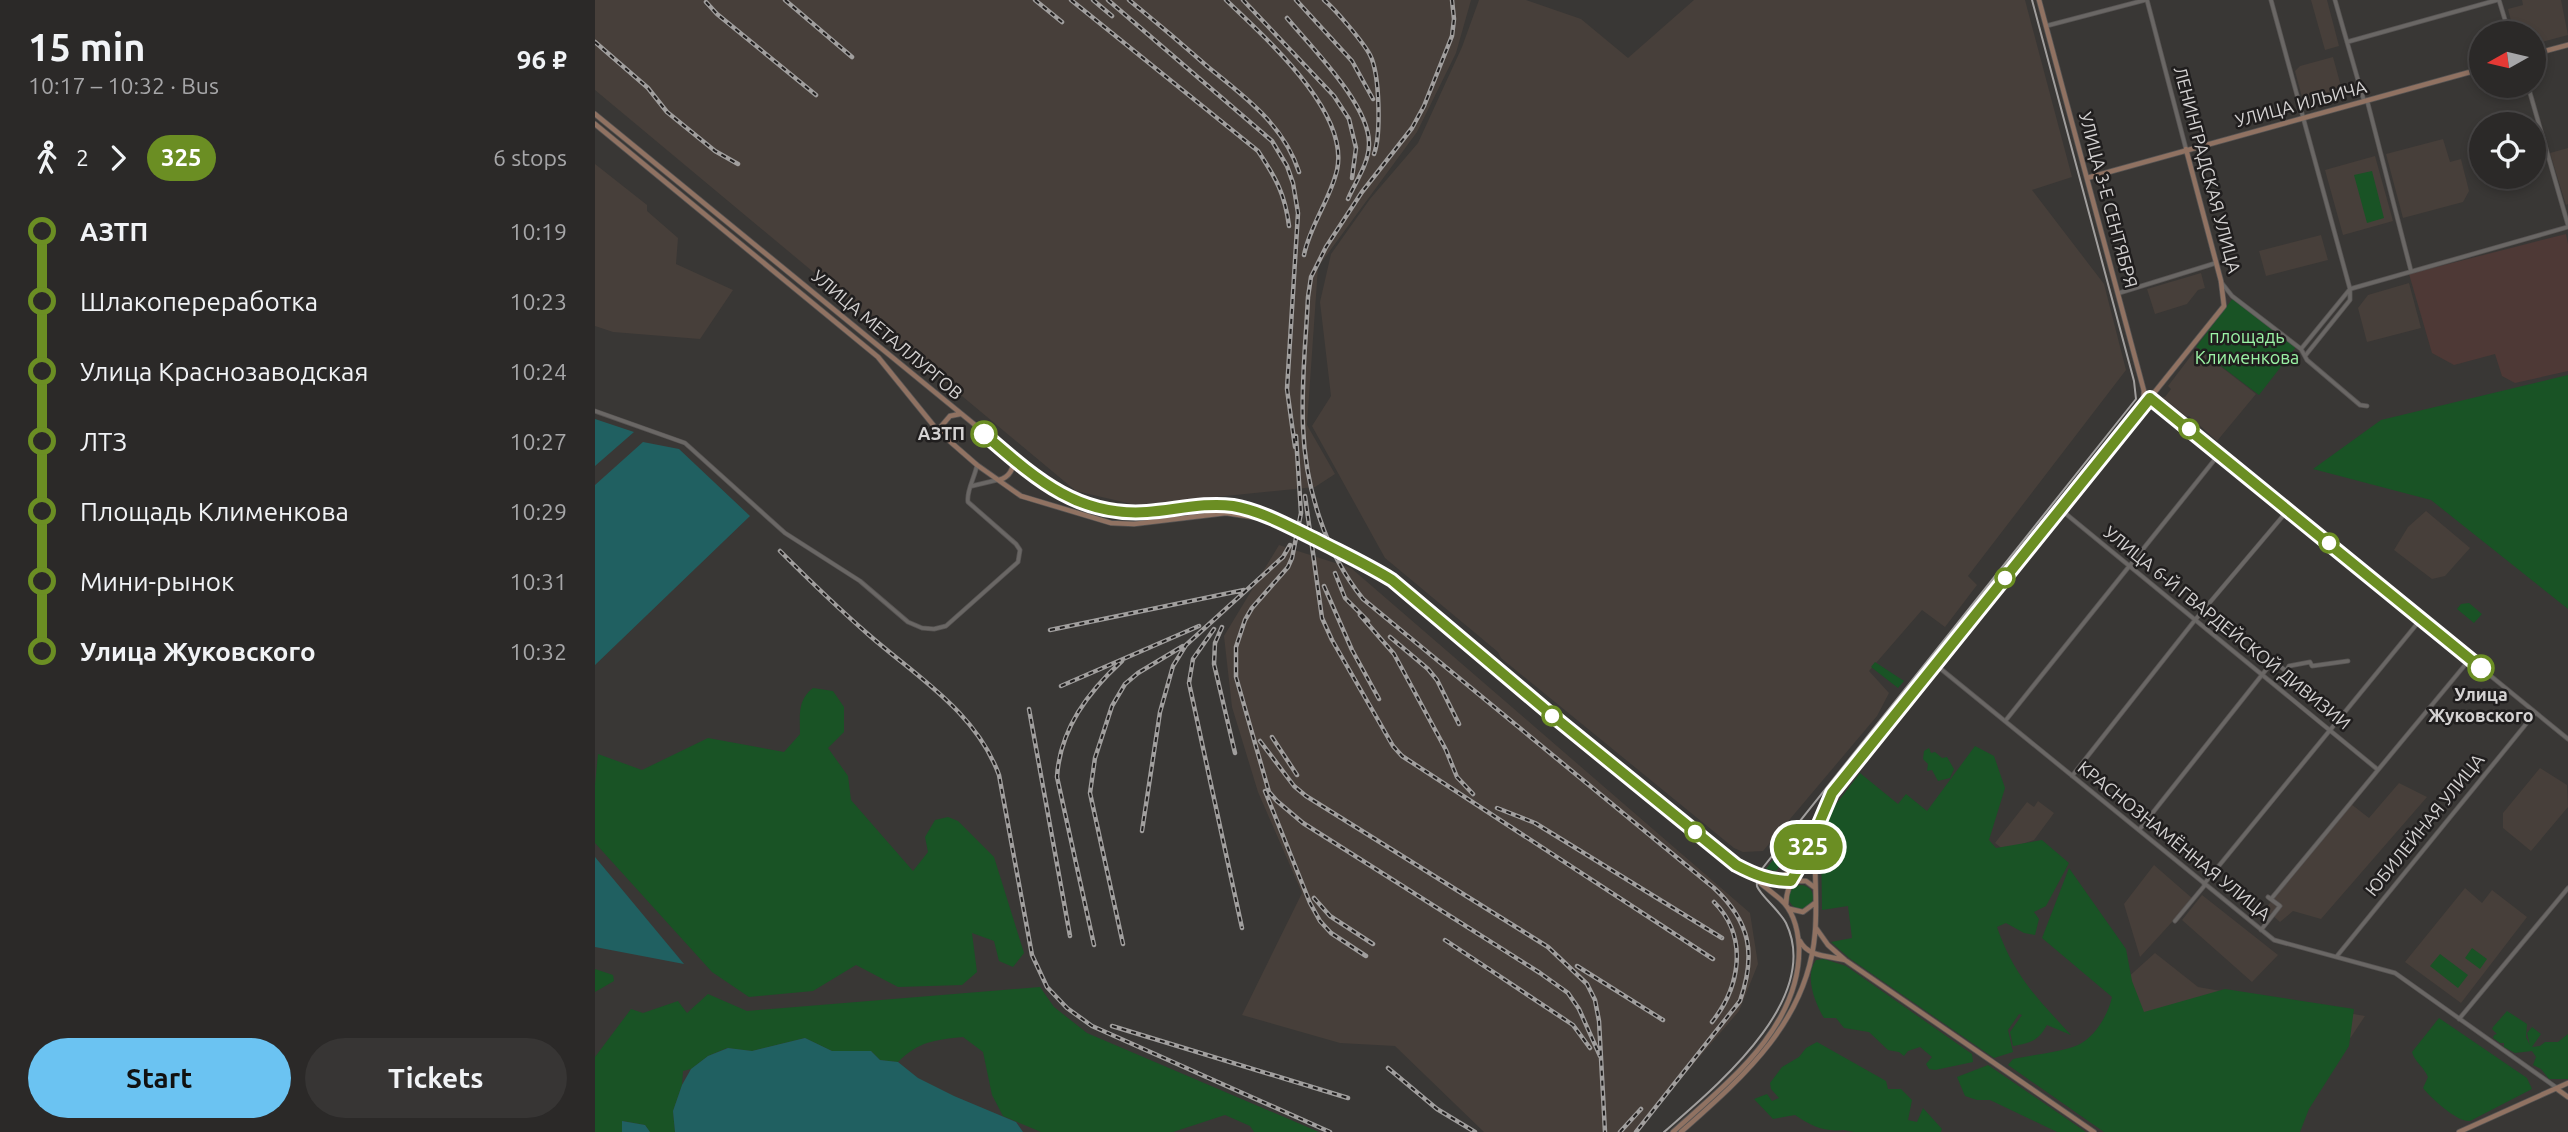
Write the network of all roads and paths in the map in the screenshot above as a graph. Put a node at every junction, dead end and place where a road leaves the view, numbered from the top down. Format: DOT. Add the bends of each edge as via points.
graph roads {
  1 [pos="2039,0"];
  2 [pos="2146,0"];
  3 [pos="2271,0"];
  4 [pos="2336,0"];
  5 [pos="2498,0"];
  6 [pos="2505,21"];
  7 [pos="2046,26"];
  8 [pos="2347,42"];
  9 [pos="2568,45"];
  10 [pos="2546,51"];
  11 [pos="2469,72"];
  12 [pos="2531,98"];
  13 [pos="2365,101"];
  14 [pos="595,114"];
  15 [pos="2303,118"];
  16 [pos="595,124"];
  17 [pos="2186,149"];
  18 [pos="2087,178"];
  19 [pos="2568,226"];
  20 [pos="2216,263"];
  21 [pos="2411,271"];
  22 [pos="2221,281"];
  23 [pos="2350,289"];
  24 [pos="2119,293"];
  25 [pos="2232,296"];
  26 [pos="2224,306"];
  27 [pos="2336,306"];
  28 [pos="2342,310"];
  29 [pos="2314,333"];
  30 [pos="2320,338"];
  31 [pos="2301,349"];
  32 [pos="2305,356"];
  33 [pos="2144,391"];
  34 [pos="2156,392"];
  35 [pos="2150,398"];
  36 [pos="2367,406"];
  37 [pos="2141,407"];
  38 [pos="595,411"];
  39 [pos="961,414"];
  40 [pos="938,431"];
  41 [pos="2220,453"];
  42 [pos="1014,458"];
  43 [pos="977,465"];
  44 [pos="998,480"];
  45 [pos="972,486"];
  46 [pos="2060,509"];
  47 [pos="2288,510"];
  48 [pos="1279,522"];
  49 [pos="2129,566"];
  50 [pos="2421,619"];
  51 [pos="2195,620"];
  52 [pos="2470,659"];
  53 [pos="2349,661"];
  54 [pos="1936,665"];
  55 [pos="2262,674"];
  56 [pos="2535,712"];
  57 [pos="2006,720"];
  58 [pos="2330,730"];
  59 [pos="2568,739"];
  60 [pos="2377,769"];
  61 [pos="2072,776"];
  62 [pos="1817,828"];
  63 [pos="2139,830"];
  64 [pos="1808,847"];
  65 [pos="1736,865"];
  66 [pos="1772,880"];
  67 [pos="1791,881"];
  68 [pos="2204,885"];
  69 [pos="1815,888"];
  70 [pos="2568,888"];
  71 [pos="1815,903"];
  72 [pos="1788,906"];
  73 [pos="2175,921"];
  74 [pos="1815,927"];
  75 [pos="2261,930"];
  76 [pos="1799,937"];
  77 [pos="1811,953"];
  78 [pos="2337,956"];
  79 [pos="1845,960"];
  80 [pos="2459,1019"];
  81 [pos="2568,1083"];
  82 [pos="2557,1088"];
  83 [pos="2568,1097"];
  84 [pos="1673,1132"];
  85 [pos="1681,1132"];
  86 [pos="2094,1132"];
  87 [pos="2459,1132"];
  1 -- 7 [label="main road, УЛИЦА 3-Е СЕНТЯБРЯ"];
  2 -- 7 [label="street"];
  2 -- 17 [label="street, ЛЕНИНГРАДСКАЯ УЛИЦА"];
  3 -- 15 [label="street"];
  4 -- 8 [label="street"];
  5 -- 6 [label="street"];
  5 -- 8 [label="street"];
  7 -- 18 [label="main road, УЛИЦА 3-Е СЕНТЯБРЯ"];
  8 -- 13 [label="street"];
  9 -- 10 [label="main road"];
  11 -- 13 [label="main road, УЛИЦА ИЛЬИЧА"];
  12 -- 19 [label="street"];
  13 -- 15 [label="main road, УЛИЦА ИЛЬИЧА"];
  13 -- 21 [label="street"];
  14 -- 39 [label="main road, УЛИЦА МЕТАЛЛУРГОВ"];
  15 -- 17 [label="main road, УЛИЦА ИЛЬИЧА"];
  15 -- 23 [label="street"];
  16 -- 40 [label="main road, УЛИЦА МЕТАЛЛУРГОВ" via="878,357"];
  17 -- 18 [label="main road, УЛИЦА ИЛЬИЧА"];
  17 -- 20 [label="main road, ЛЕНИНГРАДСКАЯ УЛИЦА"];
  18 -- 24 [label="main road, УЛИЦА 3-Е СЕНТЯБРЯ"];
  19 -- 21 [label="street"];
  20 -- 22 [label="main road, ЛЕНИНГРАДСКАЯ УЛИЦА"];
  20 -- 24 [label="street"];
  21 -- 23 [label="street"];
  22 -- 25 [label="street, ЛЕНИНГРАДСКАЯ УЛИЦА"];
  22 -- 26 [label="main road"];
  23 -- 27 [label="street"];
  23 -- 28 [label="street" via="2350,300"];
  24 -- 33 [label="main road, УЛИЦА 3-Е СЕНТЯБРЯ"];
  25 -- 26 [label="street"];
  25 -- 31 [label="street, ЛЕНИНГРАДСКАЯ УЛИЦА"];
  26 -- 34 [label="main road"];
  27 -- 28 [label="street"];
  27 -- 29 [label="street"];
  28 -- 30 [label="street"];
  29 -- 30 [label="street"];
  29 -- 31 [label="street"];
  30 -- 32 [label="street"];
  31 -- 32 [label="street, ЛЕНИНГРАДСКАЯ УЛИЦА"];
  32 -- 36 [label="street, ЛЕНИНГРАДСКАЯ УЛИЦА" via="2360,405"];
  33 -- 34 [label="main road"];
  33 -- 37 [label="main road, УЛИЦА 3-Е СЕНТЯБРЯ"];
  34 -- 35 [label="main road"];
  35 -- 37 [label="main road"];
  35 -- 41 [label="street"];
  37 -- 46 [label="main road"];
  38 -- 45 [label="street" via="685,443 785,533 922,628 946,626 1018,562 1016,544 968,502"];
  39 -- 40 [label="main road" via="950,415"];
  39 -- 42 [label="main road, УЛИЦА МЕТАЛЛУРГОВ"];
  40 -- 43 [label="main road, УЛИЦА МЕТАЛЛУРГОВ"];
  41 -- 47 [label="street"];
  41 -- 49 [label="street"];
  42 -- 44 [label="main road" via="1013,470"];
  42 -- 48 [label="main road, УЛИЦА МЕТАЛЛУРГОВ" via="1052,488 1102,510 1125,514 1224,505"];
  43 -- 44 [label="main road, УЛИЦА МЕТАЛЛУРГОВ"];
  43 -- 45 [label="street"];
  44 -- 45 [label="street"];
  44 -- 48 [label="main road, УЛИЦА МЕТАЛЛУРГОВ" via="1021,496 1111,523 1226,513"];
  46 -- 49 [label="street, УЛИЦА 6-Й ГВАРДЕЙСКОЙ ДИВИЗИИ"];
  46 -- 54 [label="main road"];
  47 -- 50 [label="street"];
  47 -- 51 [label="street"];
  48 -- 65 [label="main road, bridge" via="1392,580"];
  49 -- 51 [label="street, УЛИЦА 6-Й ГВАРДЕЙСКОЙ ДИВИЗИИ"];
  49 -- 57 [label="street"];
  50 -- 52 [label="street"];
  50 -- 58 [label="street"];
  51 -- 55 [label="street, УЛИЦА 6-Й ГВАРДЕЙСКОЙ ДИВИЗИИ"];
  51 -- 61 [label="street"];
  52 -- 56 [label="street"];
  52 -- 60 [label="street"];
  53 -- 55 [label="street" via="2312,666 2310,662 2289,666 2286,671 2273,661"];
  54 -- 57 [label="street, КРАСНОЗНАМЁННАЯ УЛИЦА"];
  54 -- 62 [label="main road" via="1832,793"];
  55 -- 58 [label="street, УЛИЦА 6-Й ГВАРДЕЙСКОЙ ДИВИЗИИ"];
  55 -- 63 [label="street"];
  56 -- 59 [label="street"];
  56 -- 78 [label="street, ЮБИЛЕЙНАЯ УЛИЦА"];
  57 -- 61 [label="street, КРАСНОЗНАМЁННАЯ УЛИЦА"];
  58 -- 60 [label="street, УЛИЦА 6-Й ГВАРДЕЙСКОЙ ДИВИЗИИ"];
  58 -- 68 [label="street"];
  60 -- 75 [label="street" via="2270,898 2280,906"];
  61 -- 63 [label="street, КРАСНОЗНАМЁННАЯ УЛИЦА"];
  62 -- 64 [label="main road"];
  62 -- 69 [label="main road"];
  63 -- 68 [label="street, КРАСНОЗНАМЁННАЯ УЛИЦА"];
  64 -- 66 [label="main road" via="1788,873"];
  64 -- 67 [label="main road"];
  65 -- 66 [label="main road"];
  65 -- 72 [label="main road"];
  66 -- 67 [label="main road"];
  67 -- 69 [label="main road" via="1806,881"];
  67 -- 72 [label="main road"];
  68 -- 73 [label="street"];
  68 -- 75 [label="street, КРАСНОЗНАМЁННАЯ УЛИЦА"];
  69 -- 71 [label="main road"];
  70 -- 80 [label="street"];
  71 -- 72 [label="main road" via="1803,912"];
  71 -- 74 [label="main road"];
  72 -- 76 [label="main road"];
  74 -- 77 [label="main road"];
  74 -- 79 [label="main road"];
  75 -- 78 [label="street, КРАСНОЗНАМЁННАЯ УЛИЦА" via="2277,942"];
  76 -- 77 [label="main road"];
  76 -- 84 [label="main road" via="1797,978 1780,1018 1726,1085"];
  77 -- 79 [label="main road"];
  77 -- 85 [label="main road" via="1795,1007 1772,1041 1730,1088"];
  78 -- 80 [label="street, КРАСНОЗНАМЁННАЯ УЛИЦА" via="2395,973"];
  79 -- 86 [label="main road"];
  80 -- 82 [label="street, КРАСНОЗНАМЁННАЯ УЛИЦА"];
  81 -- 82 [label="main road"];
  82 -- 83 [label="main road"];
  82 -- 87 [label="main road"];
}
